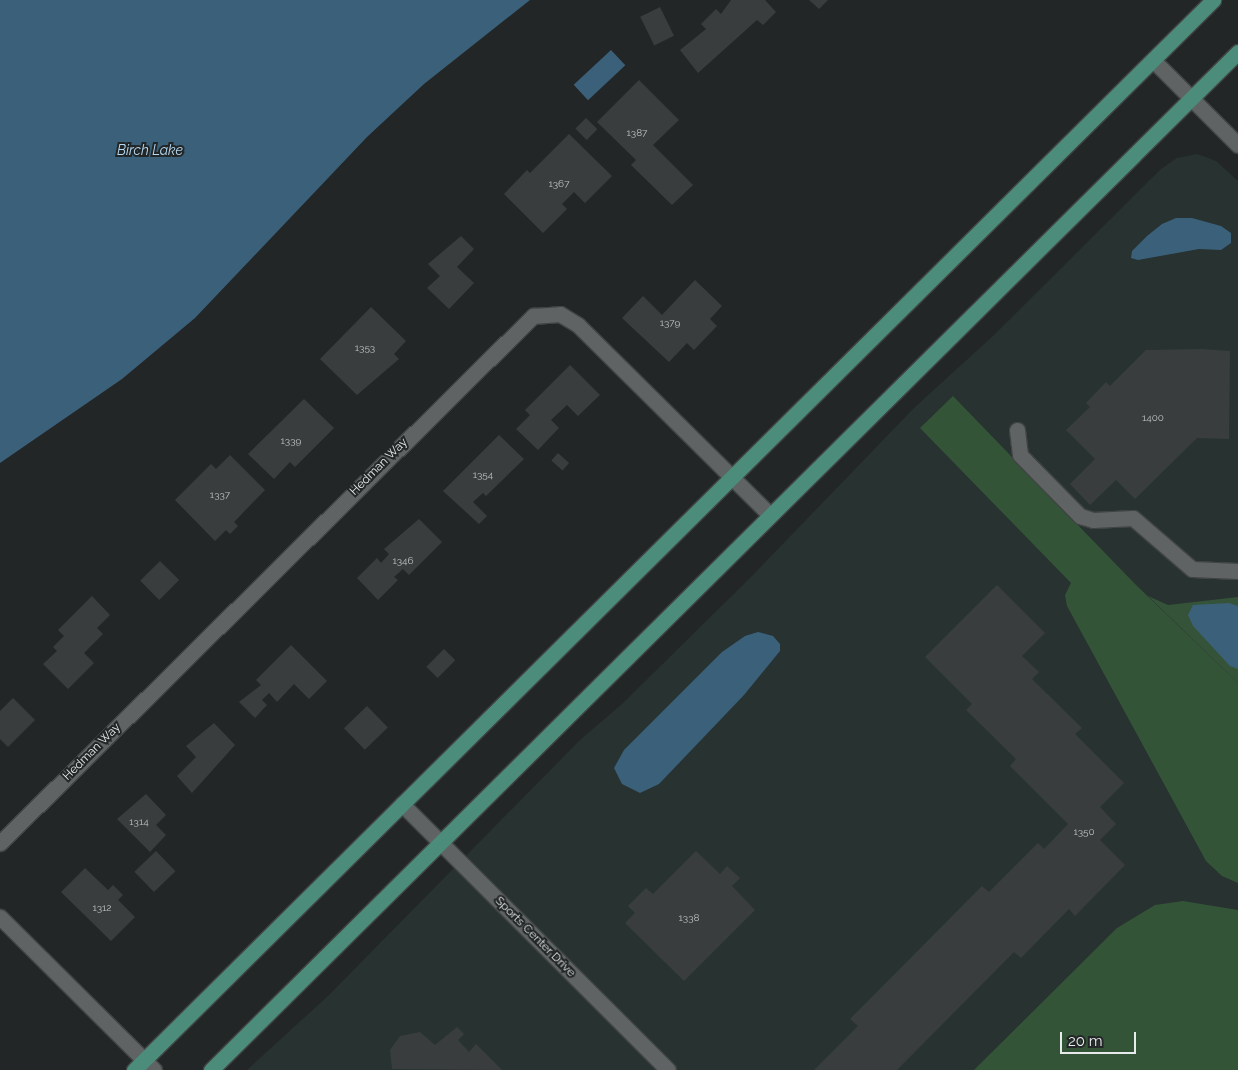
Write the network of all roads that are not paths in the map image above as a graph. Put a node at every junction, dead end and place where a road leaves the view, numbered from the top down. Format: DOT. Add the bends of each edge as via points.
graph roads {
  1 [pos="1213,0"];
  2 [pos="1238,52"];
  3 [pos="1153,60"];
  4 [pos="1192,98"];
  5 [pos="1238,145"];
  6 [pos="1016,430"];
  7 [pos="732,477"];
  8 [pos="770,515"];
  9 [pos="1238,571"];
  10 [pos="402,804"];
  11 [pos="441,842"];
  12 [pos="0,843"];
  13 [pos="0,917"];
  14 [pos="144,1067"];
  15 [pos="211,1070"];
  16 [pos="668,1070"];
  1 -- 3 [label="main road"];
  2 -- 4 [label="main road"];
  3 -- 4 [label="street"];
  3 -- 7 [label="main road"];
  4 -- 5 [label="street"];
  4 -- 8 [label="main road"];
  6 -- 9 [label="street" via="1020,455 1080,516 1093,520 1132,518 1192,569"];
  7 -- 8 [label="street, Hedman Way"];
  7 -- 10 [label="main road"];
  7 -- 12 [label="street, Hedman Way" via="574,322 555,314 533,316"];
  8 -- 11 [label="main road"];
  10 -- 11 [label="street, Sports Center Drive"];
  10 -- 14 [label="main road"];
  11 -- 15 [label="main road"];
  11 -- 16 [label="street, Sports Center Drive"];
  13 -- 14 [label="street"];
}
